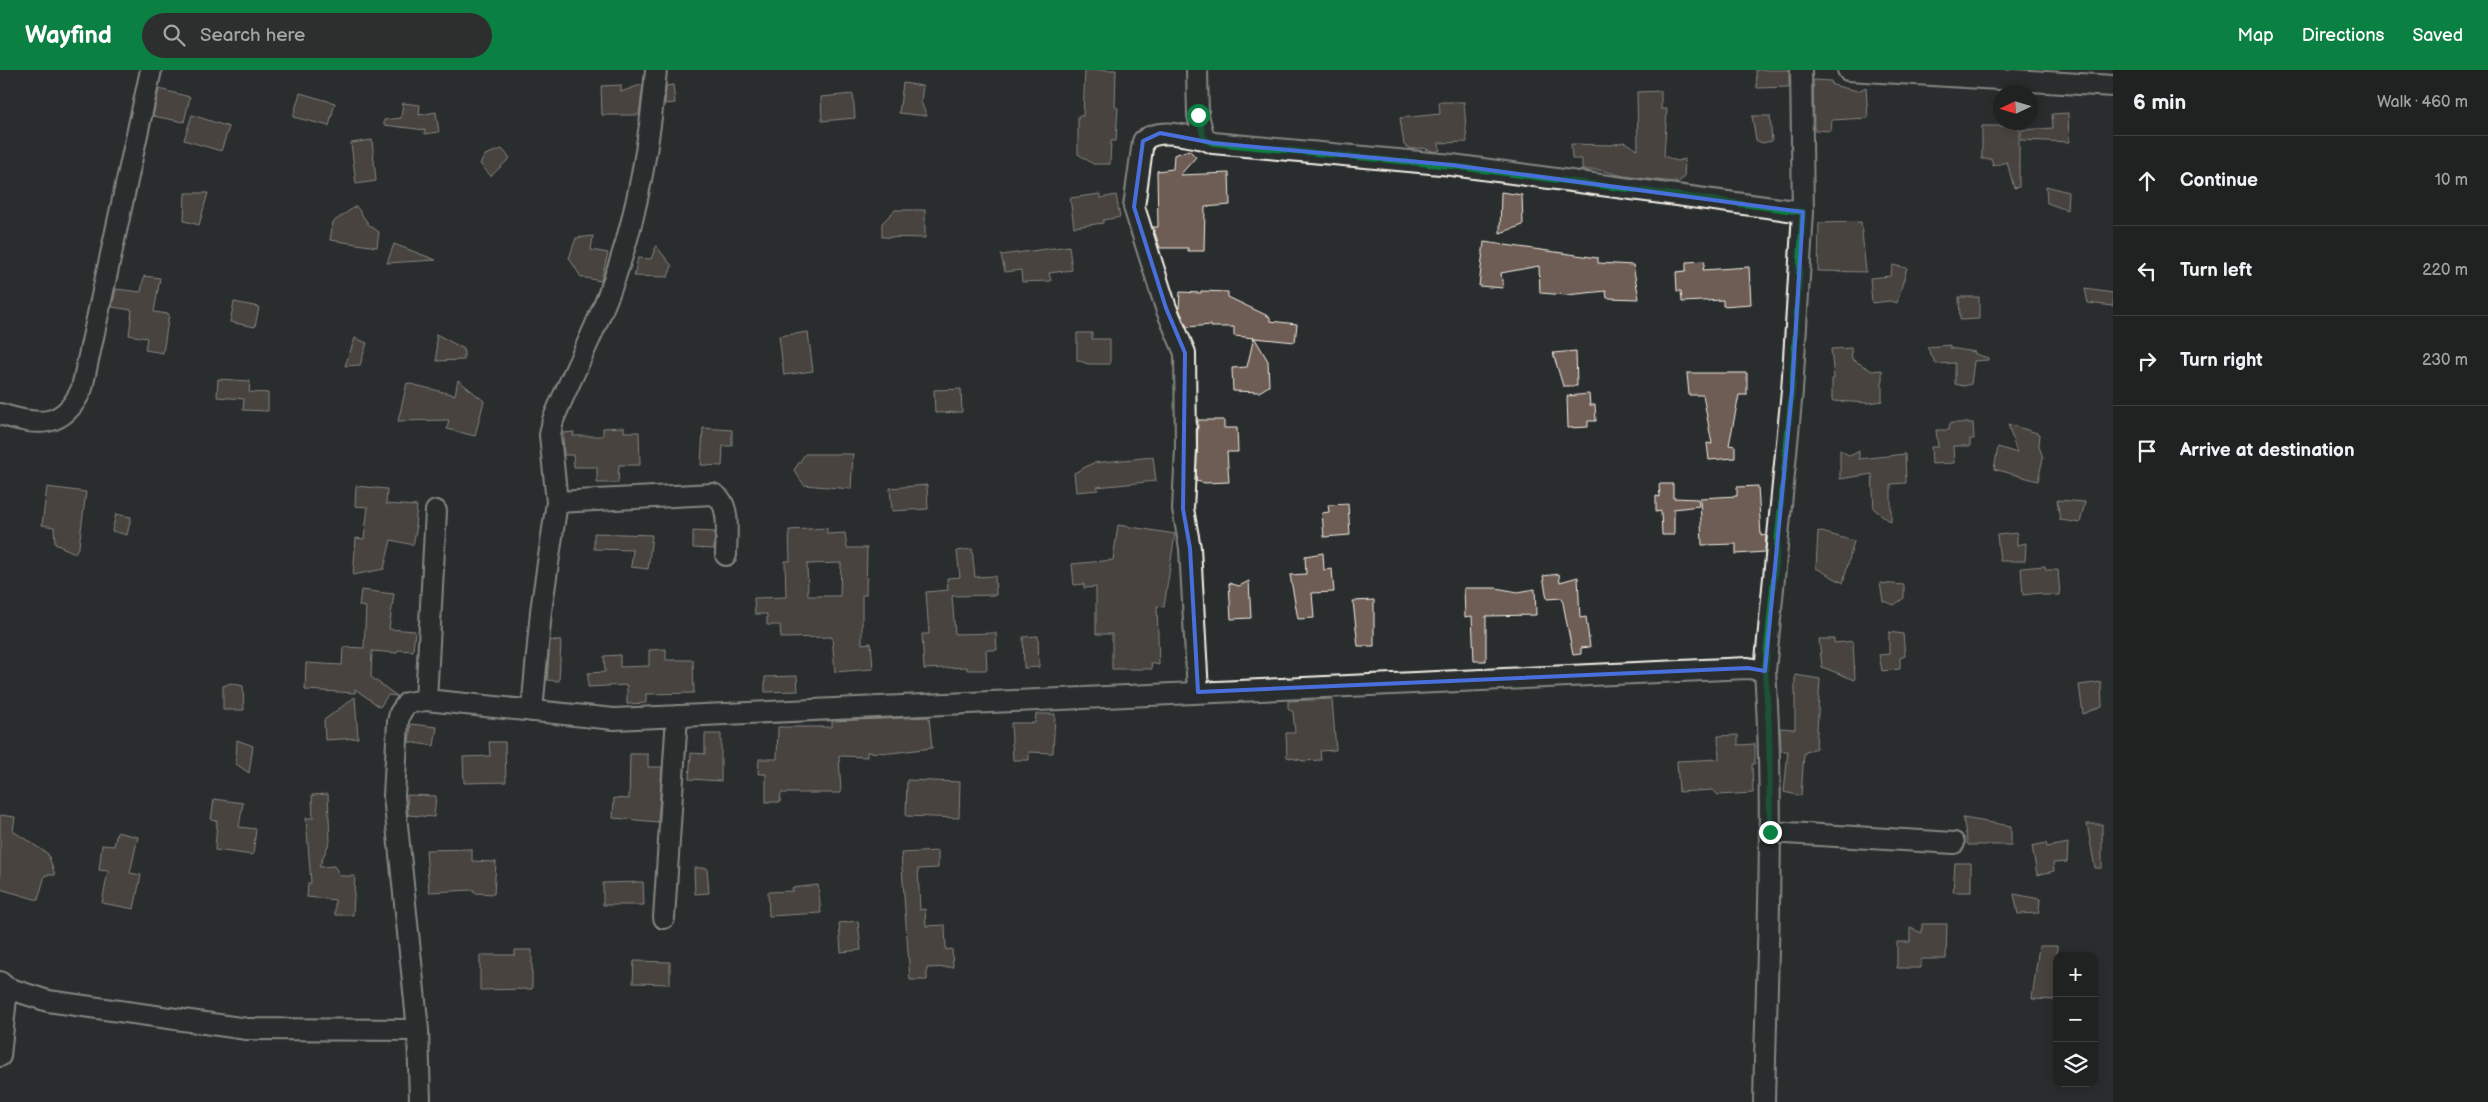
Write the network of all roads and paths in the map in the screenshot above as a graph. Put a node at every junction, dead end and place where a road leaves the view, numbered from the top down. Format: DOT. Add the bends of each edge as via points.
graph roads {
  1 [pos="151,70"];
  2 [pos="656,70"];
  3 [pos="1197,70"];
  4 [pos="1801,70"];
  5 [pos="1848,70"];
  6 [pos="2113,86"];
  7 [pos="1204,139"];
  8 [pos="1803,212"];
  9 [pos="0,414"];
  10 [pos="556,502"];
  11 [pos="436,511"];
  12 [pos="726,555"];
  13 [pos="1765,670"];
  14 [pos="1198,692"];
  15 [pos="426,700"];
  16 [pos="532,711"];
  17 [pos="677,716"];
  18 [pos="1770,832"];
  19 [pos="1954,843"];
  20 [pos="664,918"];
  21 [pos="4,985"];
  22 [pos="418,1030"];
  23 [pos="0,1056"];
  24 [pos="420,1102"];
  25 [pos="1764,1102"];
  1 -- 9 [label="street" via="79,397 63,416 42,422 22,421"];
  2 -- 10 [label="street" via="639,189 626,243 608,296 553,420 550,435"];
  3 -- 7 [label="street" via="1198,115"];
  4 -- 8 [label="street"];
  5 -- 6 [label="street"];
  7 -- 8 [label="street" via="1213,143 1452,166"];
  7 -- 14 [label="street" via="1160,133 1143,140 1134,206 1166,308 1185,353 1183,509 1190,548"];
  8 -- 13 [label="street" via="1792,391"];
  10 -- 12 [label="street" via="713,494 720,497 724,505"];
  10 -- 16 [label="street" via="542,602"];
  11 -- 15 [label="street"];
  13 -- 14 [label="street" via="1748,668"];
  13 -- 18 [label="street"];
  14 -- 17 [label="street"];
  15 -- 16 [label="street"];
  15 -- 22 [label="street" via="407,703 400,713 394,796"];
  16 -- 17 [label="street" via="614,719"];
  17 -- 20 [label="street"];
  18 -- 19 [label="street"];
  18 -- 25 [label="street"];
  21 -- 22 [label="street" via="48,1001 247,1029"];
  21 -- 23 [label="street"];
  22 -- 24 [label="street"];
}
